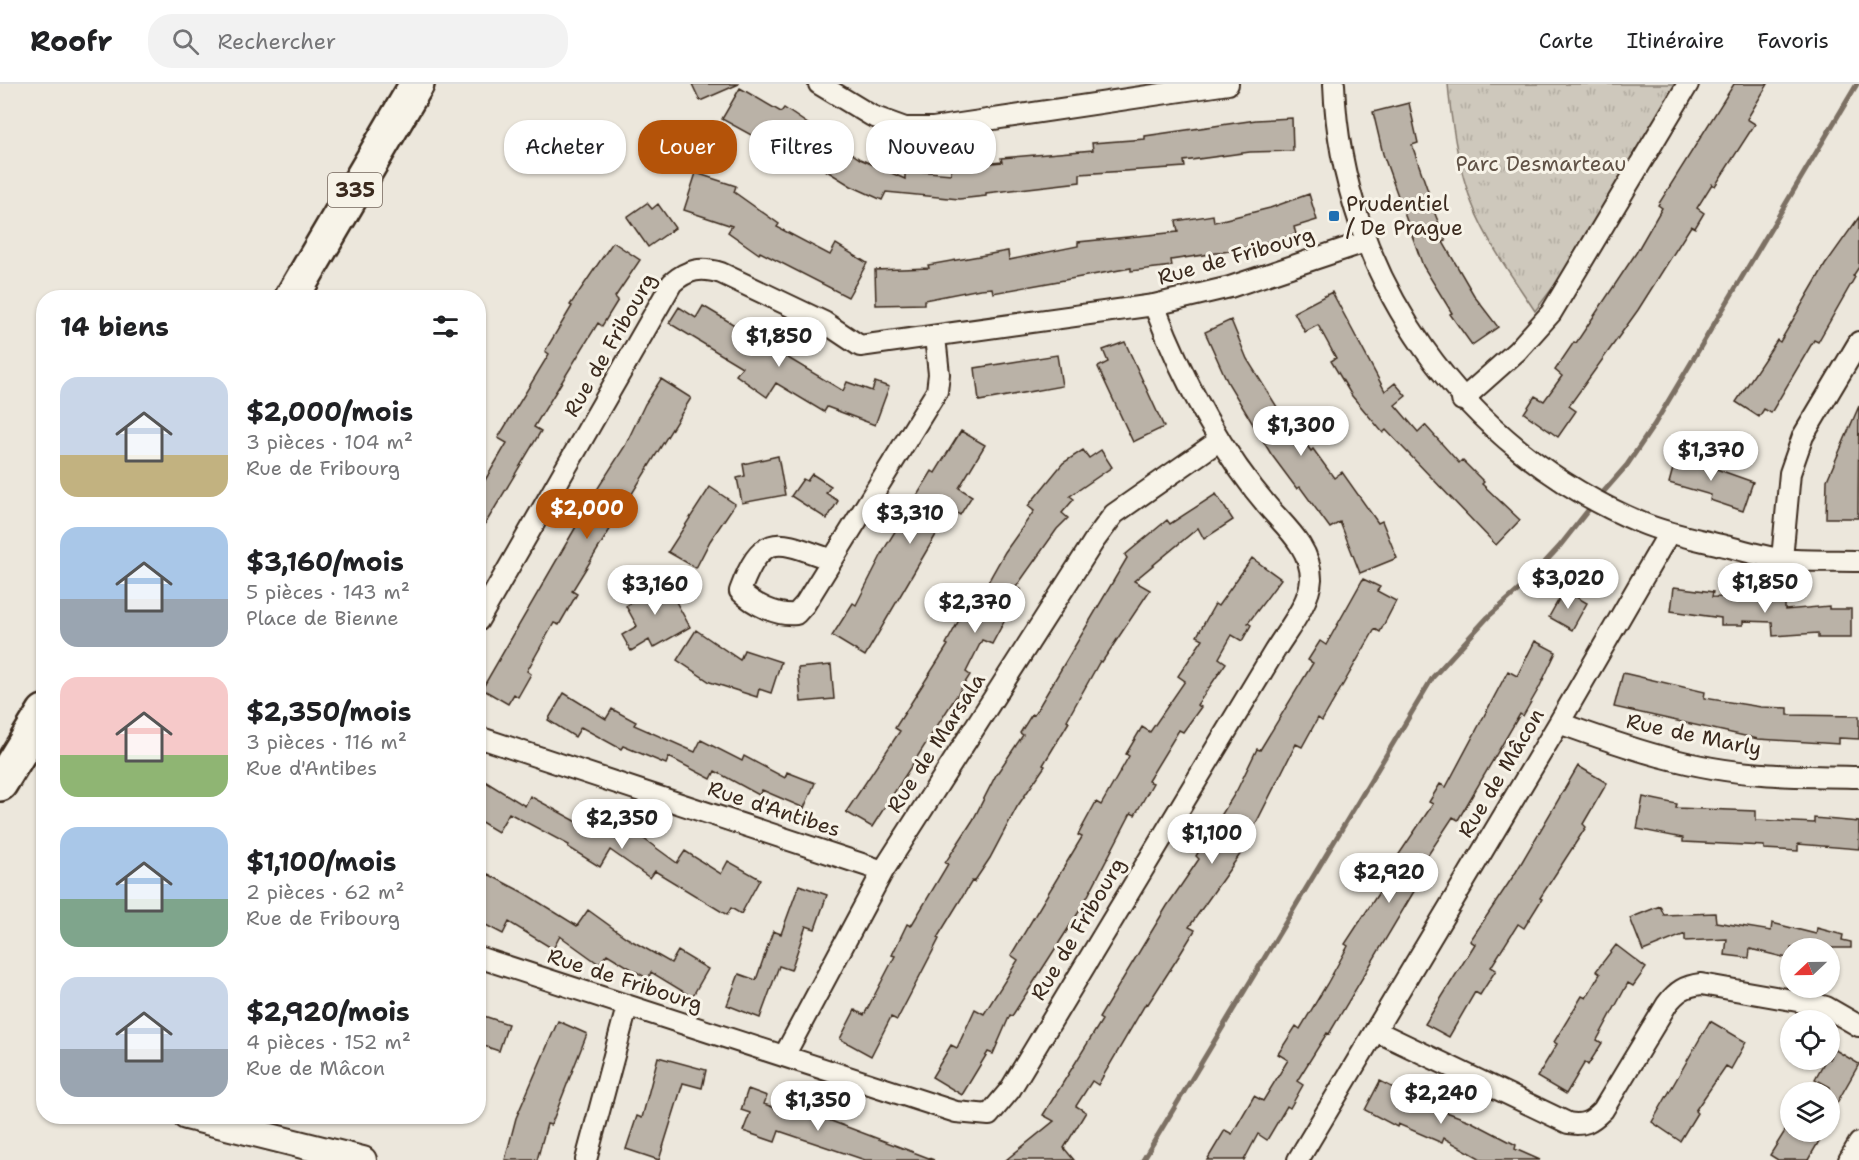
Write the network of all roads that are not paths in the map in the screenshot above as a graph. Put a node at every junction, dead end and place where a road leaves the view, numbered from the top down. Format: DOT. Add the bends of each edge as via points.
graph roads {
  1 [pos="417,84"];
  2 [pos="819,84"];
  3 [pos="1228,84"];
  4 [pos="1334,84"];
  5 [pos="1688,84"];
  6 [pos="1365,242"];
  7 [pos="296,290"];
  8 [pos="1154,305"];
  9 [pos="935,337"];
  10 [pos="1859,342"];
  11 [pos="1462,400"];
  12 [pos="1220,440"];
  13 [pos="1669,532"];
  14 [pos="1782,559"];
  15 [pos="832,560"];
  16 [pos="1859,561"];
  17 [pos="486,607"];
  18 [pos="1559,723"];
  19 [pos="36,725"];
  20 [pos="486,740"];
  21 [pos="1859,777"];
  22 [pos="0,784"];
  23 [pos="883,871"];
  24 [pos="486,960"];
  25 [pos="627,1007"];
  26 [pos="1859,1026"];
  27 [pos="1376,1031"];
  28 [pos="784,1056"];
  29 [pos="218,1124"];
  30 [pos="1859,1143"];
  31 [pos="363,1160"];
  32 [pos="586,1160"];
  33 [pos="1298,1160"];
  34 [pos="1849,1160"];
  1 -- 7 [label="highway, 335"];
  2 -- 3 [label="street" via="872,116 905,128 933,128"];
  4 -- 6 [label="street" via="1342,156"];
  5 -- 11 [label="street" via="1551,313 1517,351"];
  6 -- 8 [label="street, Rue de Fribourg" via="1230,287"];
  6 -- 11 [label="street" via="1405,321"];
  8 -- 9 [label="street, Rue de Fribourg"];
  8 -- 12 [label="street, Rue de Fribourg" via="1184,375"];
  9 -- 15 [label="street" via="937,391"];
  9 -- 17 [label="street, Rue de Fribourg" via="860,346 824,322 721,273 704,268 684,273 672,283"];
  10 -- 14 [label="street" via="1803,436 1790,473"];
  11 -- 13 [label="street" via="1498,434 1572,489"];
  12 -- 23 [label="street, Rue de Marsala" via="1114,514"];
  12 -- 28 [label="street, Rue de Fribourg" via="1307,554 1311,580 1280,642 1010,1090 989,1114 956,1112"];
  13 -- 14 [label="street"];
  13 -- 18 [label="street, Rue de Mâcon"];
  14 -- 16 [label="street"];
  15 -- 15 [label="street" via="785,544 771,544 760,552 740,591 751,602 786,615 796,614"];
  18 -- 21 [label="street, Rue de Marly" via="1624,747 1720,769"];
  18 -- 27 [label="street, Rue de Mâcon"];
  19 -- 22 [label="highway"];
  20 -- 23 [label="street, Rue d'Antibes"];
  23 -- 28 [label="street, Rue de Marsala"];
  24 -- 25 [label="street, Rue de Fribourg"];
  25 -- 28 [label="street, Rue de Fribourg"];
  25 -- 32 [label="street"];
  26 -- 27 [label="street" via="1815,1004 1688,985 1667,1004 1603,1110 1593,1121 1581,1125 1568,1123"];
  27 -- 33 [label="street, Rue de Mâcon"];
  29 -- 31 [label="street"];
  30 -- 34 [label="street"];
}
